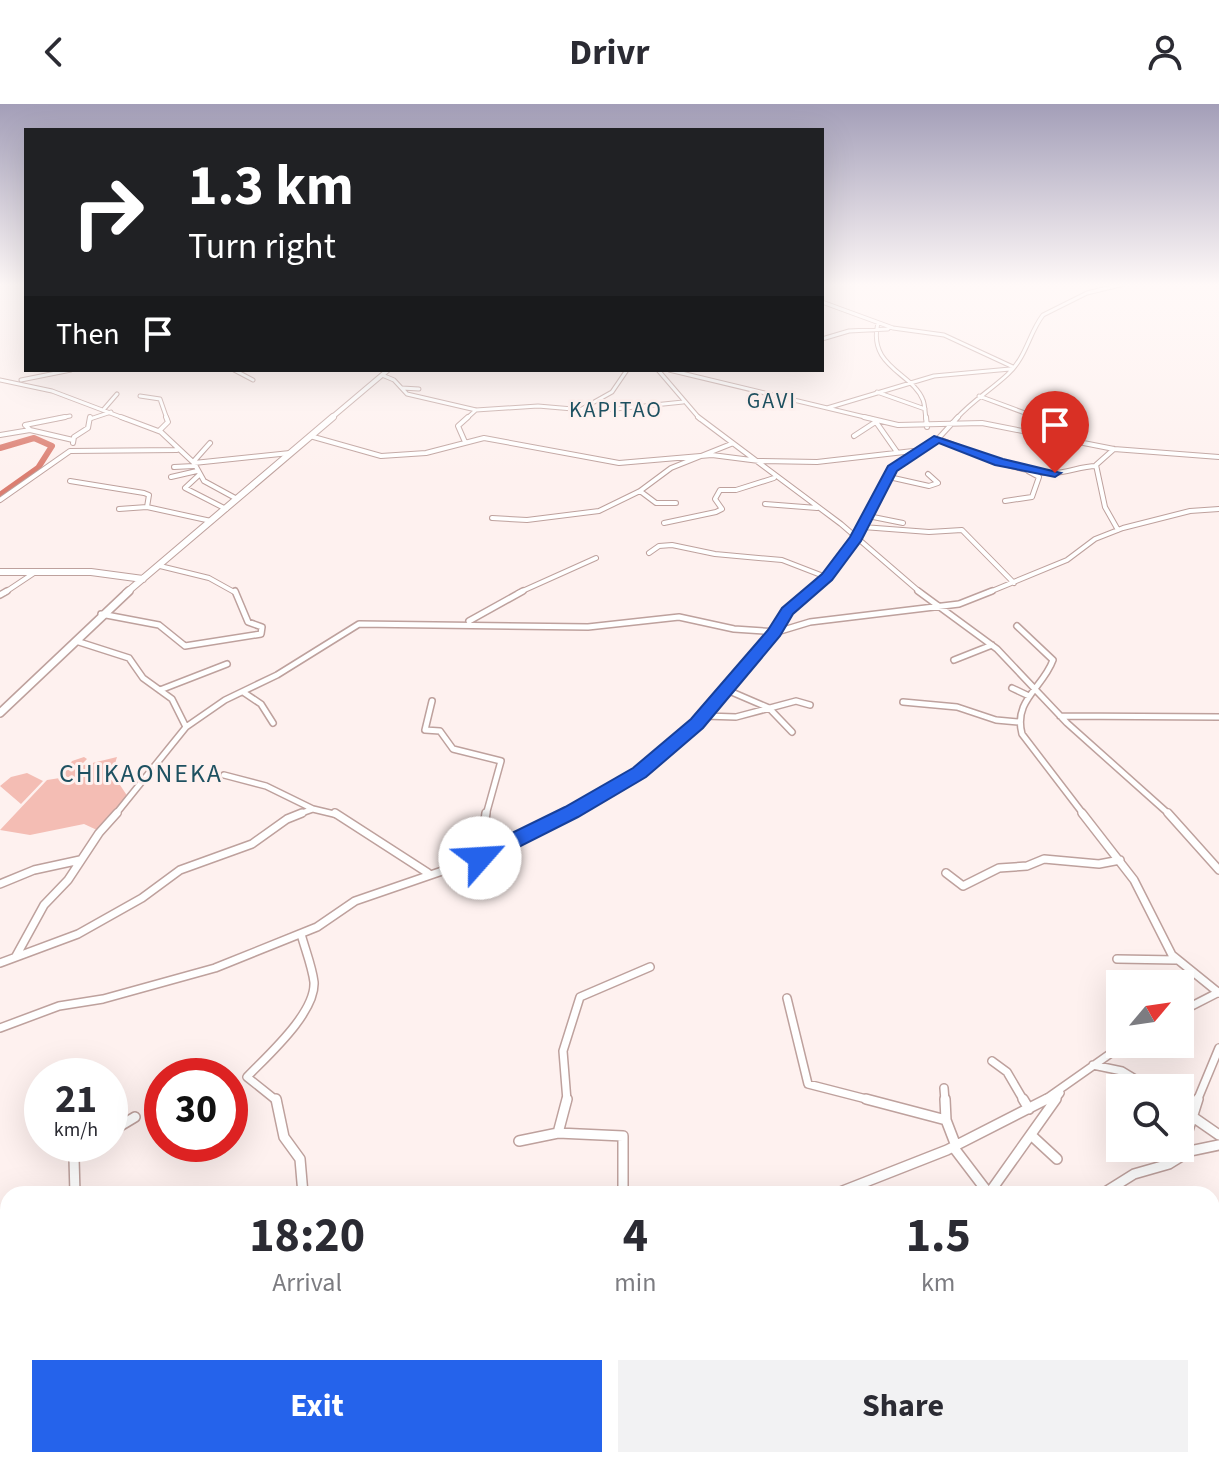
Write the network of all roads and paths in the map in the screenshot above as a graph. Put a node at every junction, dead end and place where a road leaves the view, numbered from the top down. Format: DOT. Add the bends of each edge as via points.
graph roads {
  1 [pos="880,347"];
  2 [pos="968,347"];
  3 [pos="1028,347"];
  4 [pos="1012,368"];
  5 [pos="61,372"];
  6 [pos="238,372"];
  7 [pos="385,372"];
  8 [pos="626,372"];
  9 [pos="660,372"];
  10 [pos="678,372"];
  11 [pos="682,373"];
  12 [pos="0,380"];
  13 [pos="253,380"];
  14 [pos="10,382"];
  15 [pos="906,383"];
  16 [pos="402,388"];
  17 [pos="419,389"];
  18 [pos="873,392"];
  19 [pos="117,394"];
  20 [pos="140,396"];
  21 [pos="979,396"];
  22 [pos="683,402"];
  23 [pos="827,408"];
  24 [pos="104,409"];
  25 [pos="925,409"];
  26 [pos="476,410"];
  27 [pos="580,410"];
  28 [pos="111,412"];
  29 [pos="70,416"];
  30 [pos="877,421"];
  31 [pos="950,425"];
  32 [pos="927,427"];
  33 [pos="30,430"];
  34 [pos="159,431"];
  35 [pos="0,435"];
  36 [pos="310,436"];
  37 [pos="854,436"];
  38 [pos="938,439"];
  39 [pos="1060,439"];
  40 [pos="73,440"];
  41 [pos="461,441"];
  42 [pos="210,443"];
  43 [pos="731,444"];
  44 [pos="1114,449"];
  45 [pos="74,450"];
  46 [pos="177,450"];
  47 [pos="916,451"];
  48 [pos="897,452"];
  49 [pos="290,453"];
  50 [pos="702,455"];
  51 [pos="1219,457"];
  52 [pos="759,461"];
  53 [pos="1096,466"];
  54 [pos="174,467"];
  55 [pos="195,468"];
  56 [pos="1025,469"];
  57 [pos="928,474"];
  58 [pos="171,477"];
  59 [pos="889,477"];
  60 [pos="774,478"];
  61 [pos="70,481"];
  62 [pos="640,491"];
  63 [pos="237,499"];
  64 [pos="0,500"];
  65 [pos="1005,501"];
  66 [pos="676,503"];
  67 [pos="765,504"];
  68 [pos="147,507"];
  69 [pos="119,509"];
  70 [pos="226,509"];
  71 [pos="820,509"];
  72 [pos="1219,509"];
  73 [pos="868,516"];
  74 [pos="492,518"];
  75 [pos="211,521"];
  76 [pos="664,523"];
  77 [pos="903,523"];
  78 [pos="863,527"];
  79 [pos="1118,530"];
  80 [pos="856,538"];
  81 [pos="649,553"];
  82 [pos="596,558"];
  83 [pos="160,566"];
  84 [pos="801,569"];
  85 [pos="0,572"];
  86 [pos="34,573"];
  87 [pos="827,577"];
  88 [pos="143,579"];
  89 [pos="1014,583"];
  90 [pos="816,587"];
  91 [pos="0,595"];
  92 [pos="939,606"];
  93 [pos="101,614"];
  94 [pos="466,623"];
  95 [pos="1017,626"];
  96 [pos="774,632"];
  97 [pos="73,640"];
  98 [pos="992,645"];
  99 [pos="954,660"];
  100 [pos="227,664"];
  101 [pos="1033,687"];
  102 [pos="1012,688"];
  103 [pos="160,690"];
  104 [pos="727,690"];
  105 [pos="240,692"];
  106 [pos="1029,696"];
  107 [pos="432,701"];
  108 [pos="903,702"];
  109 [pos="810,705"];
  110 [pos="769,708"];
  111 [pos="0,713"];
  112 [pos="705,716"];
  113 [pos="1060,716"];
  114 [pos="1219,717"];
  115 [pos="1019,722"];
  116 [pos="273,723"];
  117 [pos="186,727"];
  118 [pos="792,732"];
  119 [pos="224,775"];
  120 [pos="313,809"];
  121 [pos="480,858"];
  122 [pos="81,860"];
  123 [pos="1120,860"];
  124 [pos="1219,870"];
  125 [pos="428,873"];
  126 [pos="946,873"];
  127 [pos="0,884"];
  128 [pos="301,934"];
  129 [pos="16,956"];
  130 [pos="1117,959"];
  131 [pos="1176,960"];
  132 [pos="0,963"];
  133 [pos="650,967"];
  134 [pos="1219,992"];
  135 [pos="787,998"];
  136 [pos="1194,1005"];
  137 [pos="0,1028"];
  138 [pos="1219,1048"];
  139 [pos="1106,1056"];
  140 [pos="992,1061"];
  141 [pos="1093,1065"];
  142 [pos="1127,1074"];
  143 [pos="944,1088"];
  144 [pos="1062,1090"];
  145 [pos="1029,1109"];
  146 [pos="1194,1110"];
  147 [pos="1194,1116"];
  148 [pos="135,1117"];
  149 [pos="946,1120"];
  150 [pos="128,1121"];
  151 [pos="558,1133"];
  152 [pos="1031,1135"];
  153 [pos="1219,1135"];
  154 [pos="519,1141"];
  155 [pos="1219,1145"];
  156 [pos="955,1147"];
  157 [pos="1194,1152"];
  158 [pos="1057,1159"];
  159 [pos="74,1162"];
  160 [pos="1172,1162"];
  161 [pos="75,1186"];
  162 [pos="302,1186"];
  163 [pos="623,1186"];
  164 [pos="855,1186"];
  165 [pos="986,1186"];
  166 [pos="996,1186"];
  167 [pos="1115,1186"];
  1 -- 15 [label="street"];
  2 -- 4 [label="street"];
  3 -- 4 [label="street"];
  4 -- 15 [label="street"];
  4 -- 21 [label="street"];
  5 -- 14 [label="street"];
  6 -- 13 [label="street"];
  7 -- 16 [label="street"];
  7 -- 36 [label="main road"];
  8 -- 27 [label="street" via="612,392"];
  9 -- 22 [label="street"];
  10 -- 11 [label="street"];
  11 -- 23 [label="street"];
  12 -- 14 [label="street"];
  14 -- 24 [label="street" via="32,384"];
  15 -- 18 [label="street"];
  15 -- 25 [label="street" via="923,398"];
  16 -- 17 [label="street"];
  16 -- 26 [label="street"];
  18 -- 23 [label="street"];
  18 -- 25 [label="street"];
  19 -- 24 [label="street"];
  20 -- 34 [label="street" via="160,399 168,422"];
  21 -- 31 [label="street"];
  21 -- 39 [label="street" via="1047,421 1066,433"];
  22 -- 27 [label="street"];
  22 -- 43 [label="street"];
  23 -- 30 [label="street"];
  24 -- 28 [label="street"];
  25 -- 32 [label="street"];
  26 -- 27 [label="street"];
  26 -- 41 [label="street" via="458,426"];
  28 -- 34 [label="street"];
  28 -- 40 [label="street" via="90,417 88,428"];
  29 -- 33 [label="street" via="25,425"];
  30 -- 32 [label="street"];
  30 -- 37 [label="street"];
  30 -- 48 [label="street"];
  31 -- 32 [label="street"];
  31 -- 38 [label="street"];
  31 -- 39 [label="street" via="988,424"];
  33 -- 35 [label="street"];
  33 -- 40 [label="street"];
  34 -- 46 [label="street"];
  36 -- 41 [label="street" via="381,456 426,453"];
  36 -- 49 [label="main road"];
  38 -- 47 [label="street"];
  38 -- 56 [label="street"];
  39 -- 44 [label="street"];
  40 -- 45 [label="street"];
  41 -- 50 [label="street" via="515,442 619,463"];
  42 -- 55 [label="street"];
  43 -- 50 [label="street"];
  43 -- 52 [label="street"];
  44 -- 51 [label="street"];
  44 -- 53 [label="street"];
  45 -- 46 [label="street"];
  45 -- 64 [label="street"];
  46 -- 55 [label="street"];
  47 -- 48 [label="street"];
  47 -- 59 [label="street" via="895,465"];
  48 -- 52 [label="street" via="817,462"];
  49 -- 55 [label="street"];
  49 -- 63 [label="main road"];
  50 -- 52 [label="street"];
  50 -- 62 [label="street" via="667,470"];
  52 -- 60 [label="street"];
  53 -- 56 [label="street" via="1055,473"];
  53 -- 79 [label="street" via="1104,512"];
  54 -- 55 [label="street"];
  55 -- 58 [label="street"];
  55 -- 63 [label="street"];
  55 -- 70 [label="street" via="185,488"];
  56 -- 65 [label="street" via="1039,477 1032,497"];
  57 -- 59 [label="street" via="938,483 929,486"];
  59 -- 73 [label="street"];
  60 -- 71 [label="street"];
  60 -- 76 [label="street" via="720,490 715,499 722,509 713,514"];
  61 -- 68 [label="street" via="142,490 149,495"];
  62 -- 66 [label="street" via="656,503"];
  62 -- 74 [label="street" via="587,514"];
  63 -- 70 [label="main road"];
  67 -- 71 [label="street"];
  68 -- 69 [label="street"];
  68 -- 75 [label="street"];
  70 -- 75 [label="main road"];
  71 -- 80 [label="street"];
  72 -- 79 [label="street"];
  73 -- 77 [label="street"];
  73 -- 78 [label="street"];
  75 -- 83 [label="main road"];
  78 -- 80 [label="street"];
  78 -- 89 [label="street" via="962,530"];
  79 -- 89 [label="street"];
  80 -- 87 [label="street"];
  80 -- 92 [label="street"];
  81 -- 84 [label="street" via="672,545 782,560"];
  82 -- 94 [label="street" via="493,605"];
  83 -- 88 [label="main road"];
  83 -- 93 [label="street" via="181,568 232,588 248,622 262,627 261,634 185,646 159,625"];
  84 -- 87 [label="street"];
  84 -- 90 [label="street"];
  85 -- 86 [label="main road"];
  86 -- 88 [label="main road" via="91,572"];
  86 -- 91 [label="street"];
  87 -- 90 [label="street"];
  88 -- 93 [label="main road"];
  89 -- 92 [label="street"];
  90 -- 96 [label="street" via="787,611"];
  92 -- 96 [label="street" via="810,622"];
  92 -- 98 [label="street"];
  93 -- 97 [label="main road"];
  94 -- 96 [label="street" via="588,627 679,617"];
  94 -- 105 [label="street" via="362,623"];
  95 -- 101 [label="street" via="1053,660 1047,676"];
  96 -- 104 [label="street"];
  97 -- 103 [label="street" via="124,656"];
  97 -- 111 [label="main road"];
  98 -- 99 [label="street"];
  98 -- 101 [label="street"];
  100 -- 103 [label="street"];
  101 -- 106 [label="street"];
  101 -- 113 [label="street"];
  102 -- 106 [label="street"];
  103 -- 117 [label="street" via="173,701"];
  104 -- 110 [label="street"];
  104 -- 112 [label="street"];
  105 -- 116 [label="street" via="254,697"];
  105 -- 117 [label="street"];
  106 -- 115 [label="street"];
  107 -- 121 [label="street" via="425,730 440,731 453,749 501,761 488,797"];
  108 -- 115 [label="street" via="957,707"];
  109 -- 110 [label="street" via="796,701"];
  110 -- 112 [label="street" via="736,717"];
  110 -- 118 [label="street"];
  112 -- 121 [label="street" via="640,773"];
  113 -- 114 [label="street"];
  113 -- 124 [label="street" via="1141,785"];
  115 -- 123 [label="street" via="1059,787"];
  117 -- 122 [label="street"];
  119 -- 120 [label="street" via="266,786"];
  120 -- 125 [label="street" via="333,812"];
  120 -- 129 [label="street" via="287,819 255,842 180,870 78,934"];
  121 -- 125 [label="street"];
  122 -- 127 [label="street"];
  122 -- 129 [label="street" via="44,905"];
  123 -- 126 [label="street" via="1099,864 1044,859 999,868 963,886"];
  123 -- 131 [label="street"];
  125 -- 128 [label="street" via="355,901"];
  128 -- 137 [label="street" via="183,979 59,1006"];
  128 -- 162 [label="street" via="314,984 311,996 292,1030 247,1077 276,1097 284,1137 300,1159"];
  129 -- 132 [label="street"];
  130 -- 131 [label="street"];
  131 -- 134 [label="street"];
  133 -- 151 [label="street" via="580,997 564,1041 569,1105"];
  134 -- 136 [label="street"];
  135 -- 149 [label="street" via="808,1084"];
  138 -- 146 [label="street"];
  139 -- 141 [label="street"];
  140 -- 145 [label="street" via="1007,1072"];
  141 -- 142 [label="street"];
  141 -- 144 [label="street"];
  143 -- 149 [label="street"];
  144 -- 145 [label="street"];
  144 -- 152 [label="street"];
  145 -- 156 [label="street"];
  147 -- 153 [label="street"];
  148 -- 150 [label="street"];
  149 -- 156 [label="street"];
  151 -- 154 [label="street"];
  151 -- 163 [label="street" via="623,1136"];
  152 -- 158 [label="street"];
  152 -- 166 [label="street"];
  155 -- 157 [label="street"];
  156 -- 164 [label="street"];
  156 -- 165 [label="street"];
  159 -- 161 [label="street"];
  160 -- 167 [label="street"];
}
